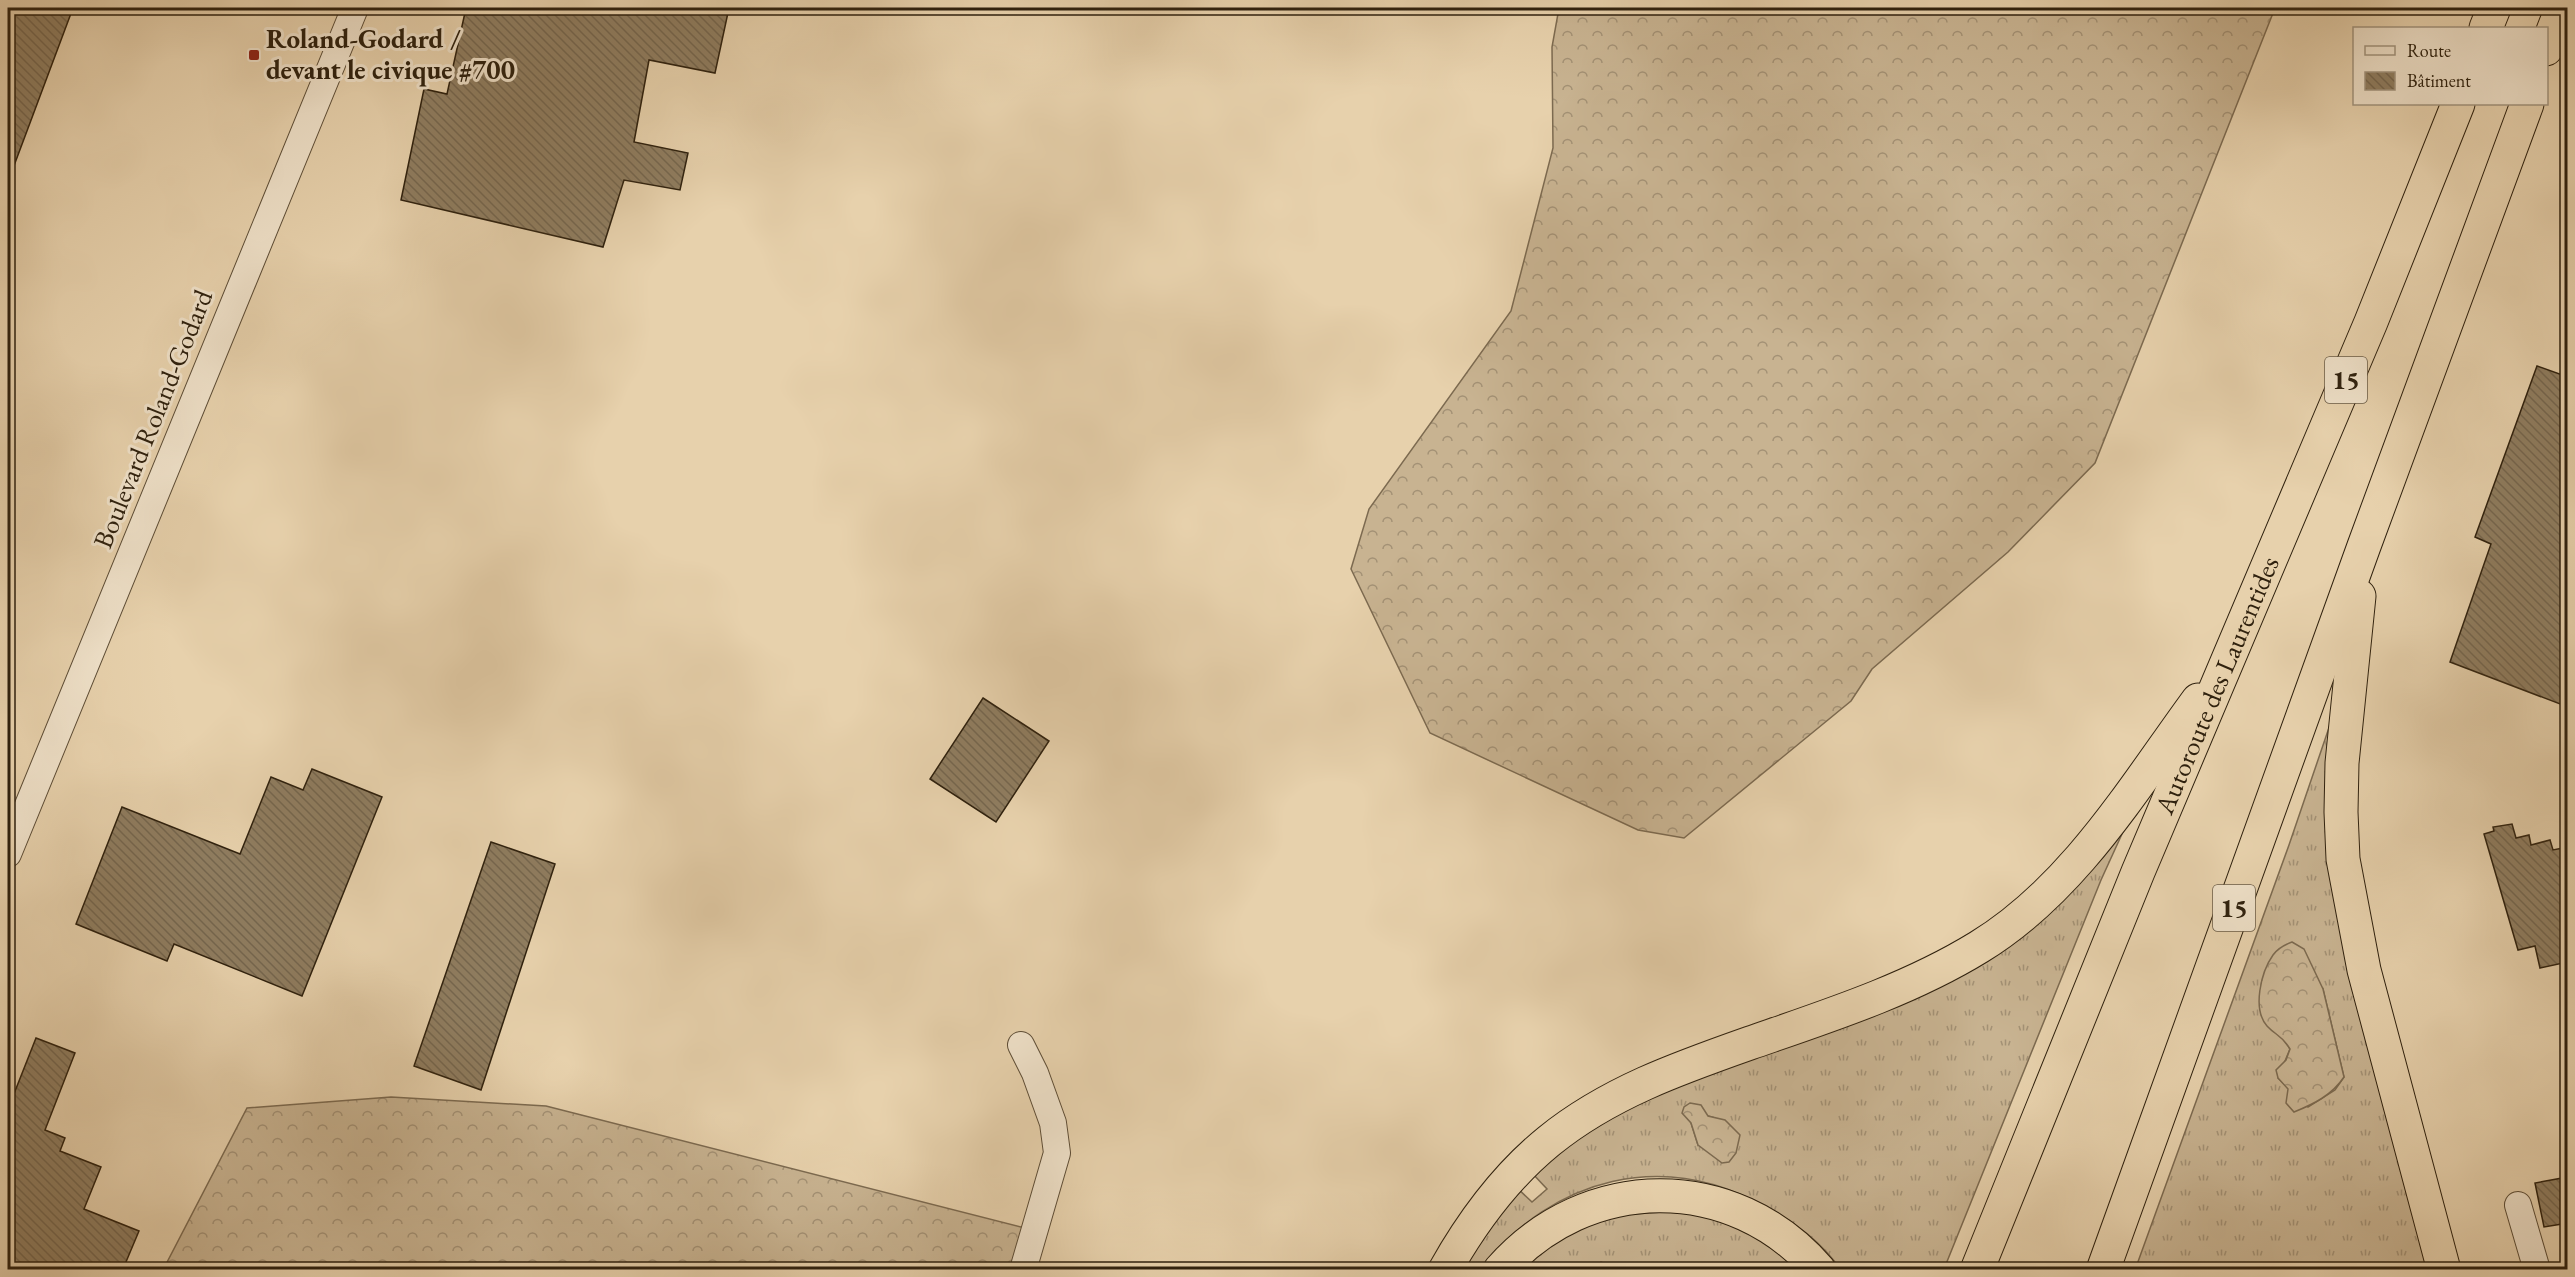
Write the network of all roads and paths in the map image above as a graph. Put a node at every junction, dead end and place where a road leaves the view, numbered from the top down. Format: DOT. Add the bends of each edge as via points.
graph roads {
  1 [pos="355,8"];
  2 [pos="2494,8"];
  3 [pos="2562,8"];
  4 [pos="2486,27"];
  5 [pos="2548,46"];
  6 [pos="2458,105"];
  7 [pos="2527,105"];
  8 [pos="2364,546"];
  9 [pos="2232,655"];
  10 [pos="8,854"];
  11 [pos="1021,1045"];
  12 [pos="2518,1205"];
  13 [pos="1023,1269"];
  14 [pos="1445,1269"];
  15 [pos="1500,1269"];
  16 [pos="1819,1269"];
  17 [pos="1977,1269"];
  18 [pos="2103,1269"];
  19 [pos="2444,1269"];
  20 [pos="2537,1269"];
  1 -- 10 [label="street, Boulevard Roland-Godard"];
  2 -- 4 [label="highway"];
  3 -- 5 [label="highway"];
  6 -- 9 [label="highway, Autoroute des Laurentides / 15"];
  7 -- 8 [label="highway, 15"];
  8 -- 18 [label="highway, 15"];
  8 -- 19 [label="highway" via="2342,763 2343,859 2364,970"];
  9 -- 14 [label="highway" via="2084,854 2028,911 1981,946 1930,975 1671,1072 1594,1109 1542,1147 1508,1180"];
  9 -- 17 [label="highway, Autoroute des Laurentides / 15" via="2138,872"];
  11 -- 13 [label="street" via="1053,1123 1057,1154"];
  12 -- 20 [label="street"];
  15 -- 16 [label="highway" via="1536,1235 1567,1216 1652,1195 1690,1197 1727,1205 1787,1239"];
}
